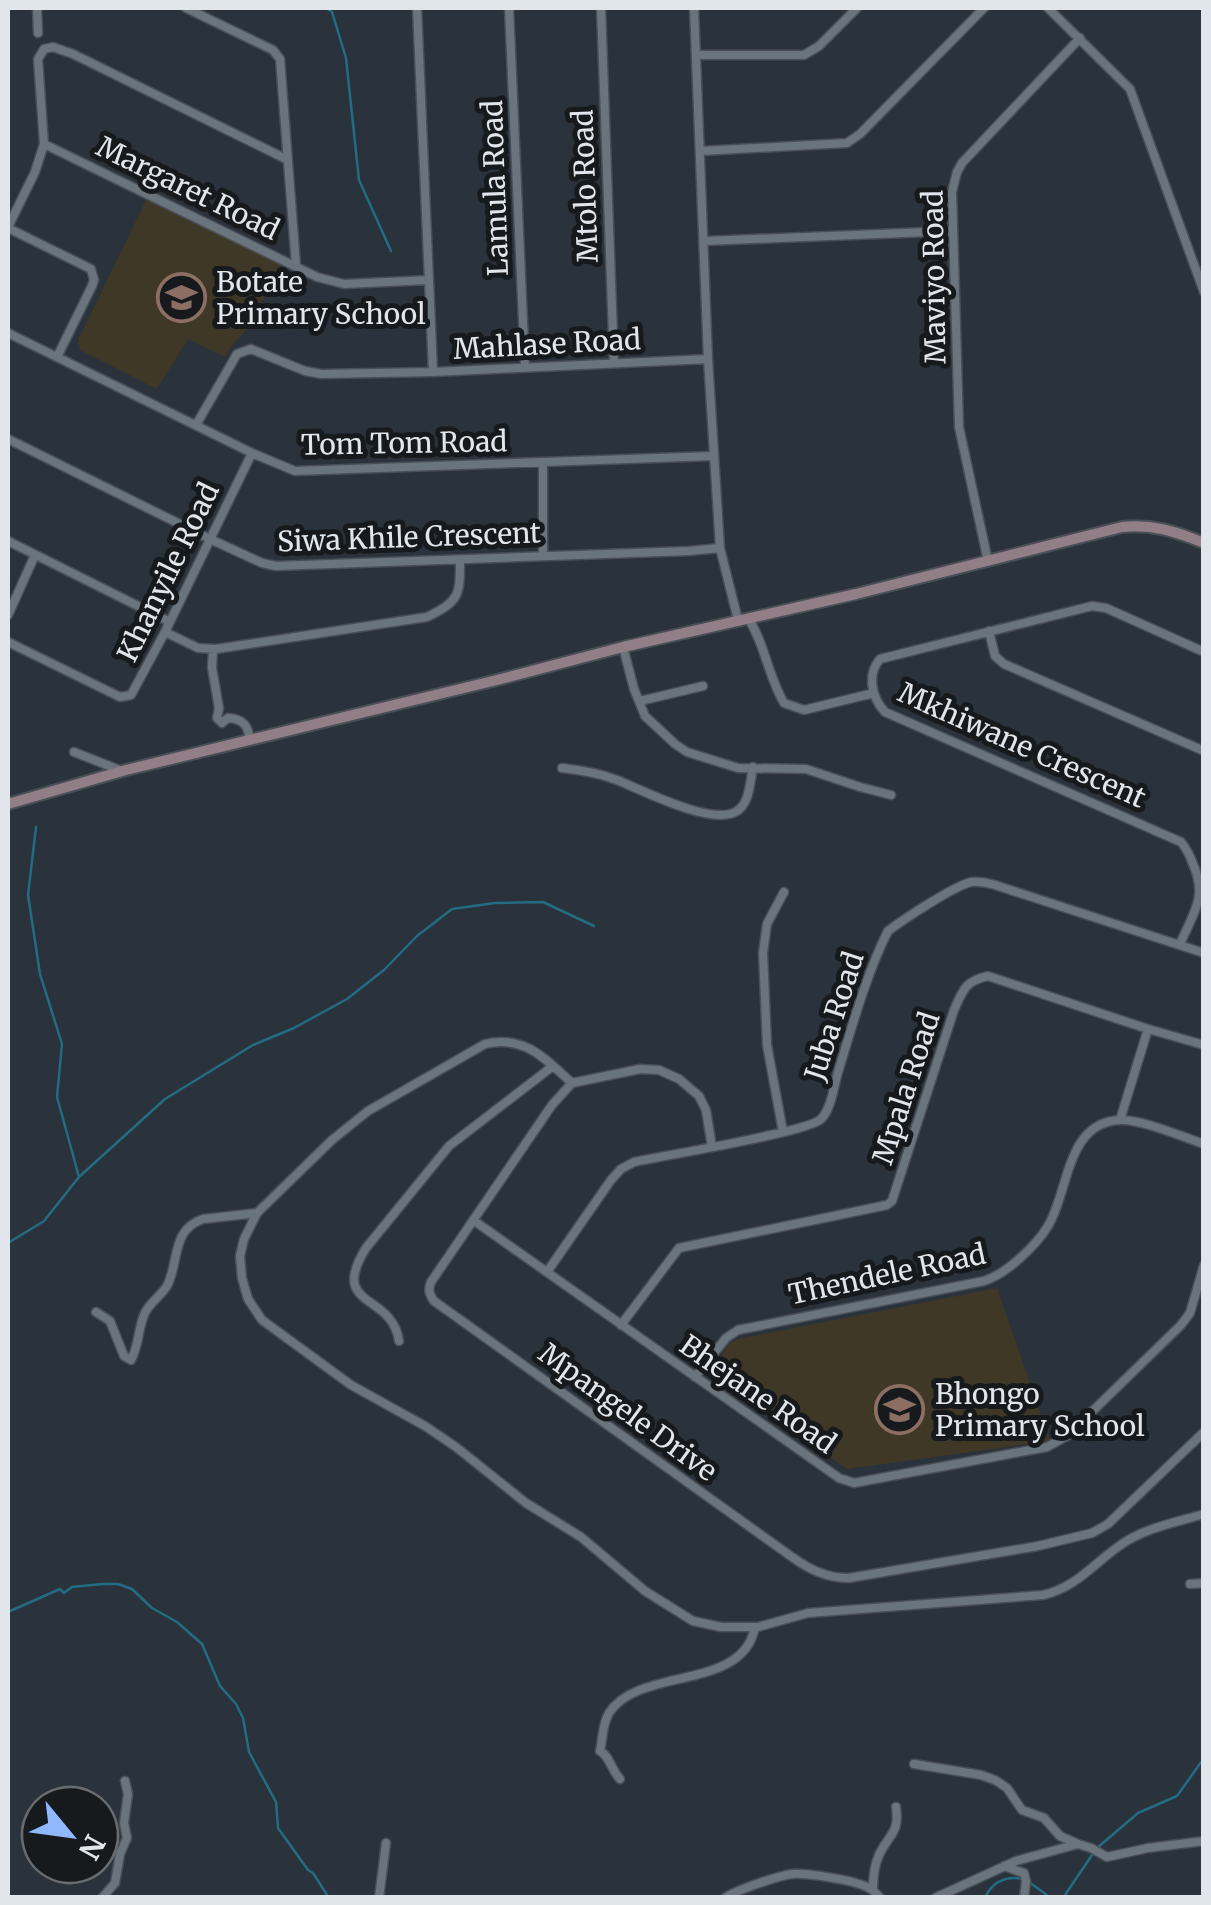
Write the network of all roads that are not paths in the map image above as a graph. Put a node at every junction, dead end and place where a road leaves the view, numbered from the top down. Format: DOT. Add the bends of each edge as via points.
graph roads {
  1 [pos="37,8"];
  2 [pos="186,8"];
  3 [pos="417,8"];
  4 [pos="510,8"];
  5 [pos="600,8"];
  6 [pos="694,8"];
  7 [pos="857,8"];
  8 [pos="984,8"];
  9 [pos="1048,8"];
  10 [pos="38,33"];
  11 [pos="1080,38"];
  12 [pos="697,55"];
  13 [pos="44,144"];
  14 [pos="701,151"];
  15 [pos="288,160"];
  16 [pos="8,228"];
  17 [pos="953,231"];
  18 [pos="704,241"];
  19 [pos="296,265"];
  20 [pos="430,280"];
  21 [pos="1204,292"];
  22 [pos="8,333"];
  23 [pos="58,357"];
  24 [pos="708,359"];
  25 [pos="614,363"];
  26 [pos="525,366"];
  27 [pos="433,372"];
  28 [pos="196,425"];
  29 [pos="8,439"];
  30 [pos="252,453"];
  31 [pos="714,456"];
  32 [pos="543,462"];
  33 [pos="210,539"];
  34 [pos="8,541"];
  35 [pos="1204,543"];
  36 [pos="720,548"];
  37 [pos="35,554"];
  38 [pos="543,556"];
  39 [pos="460,560"];
  40 [pos="988,561"];
  41 [pos="8,615"];
  42 [pos="743,619"];
  43 [pos="170,622"];
  44 [pos="165,632"];
  45 [pos="989,632"];
  46 [pos="8,642"];
  47 [pos="623,646"];
  48 [pos="213,648"];
  49 [pos="1204,652"];
  50 [pos="703,686"];
  51 [pos="874,693"];
  52 [pos="640,701"];
  53 [pos="250,740"];
  54 [pos="1204,751"];
  55 [pos="74,752"];
  56 [pos="753,767"];
  57 [pos="562,768"];
  58 [pos="122,771"];
  59 [pos="891,794"];
  60 [pos="8,804"];
  61 [pos="784,892"];
  62 [pos="1180,944"];
  63 [pos="1204,953"];
  64 [pos="1148,1029"];
  65 [pos="1204,1045"];
  66 [pos="553,1066"];
  67 [pos="572,1082"];
  68 [pos="1120,1120"];
  69 [pos="783,1132"];
  70 [pos="1204,1144"];
  71 [pos="712,1147"];
  72 [pos="257,1214"];
  73 [pos="473,1220"];
  74 [pos="1204,1265"];
  75 [pos="546,1272"];
  76 [pos="96,1312"];
  77 [pos="622,1325"];
  78 [pos="398,1340"];
  79 [pos="694,1377"];
  80 [pos="1204,1432"];
  81 [pos="1204,1514"];
  82 [pos="1204,1583"];
  83 [pos="1190,1584"];
  84 [pos="755,1627"];
  85 [pos="914,1764"];
  86 [pos="620,1779"];
  87 [pos="124,1781"];
  88 [pos="896,1807"];
  89 [pos="1204,1841"];
  90 [pos="386,1843"];
  91 [pos="1078,1844"];
  92 [pos="1004,1866"];
  93 [pos="873,1890"];
  94 [pos="102,1898"];
  95 [pos="379,1898"];
  96 [pos="725,1898"];
  97 [pos="880,1898"];
  98 [pos="934,1898"];
  99 [pos="1024,1898"];
  1 -- 10 [label="street"];
  2 -- 15 [label="street" via="278,54"];
  3 -- 20 [label="street"];
  4 -- 26 [label="street, Lamula Road"];
  5 -- 25 [label="street, Mtolo Road"];
  6 -- 12 [label="street"];
  7 -- 12 [label="street" via="804,55"];
  8 -- 14 [label="street" via="848,143"];
  9 -- 11 [label="street"];
  11 -- 17 [label="street, Maviyo Road" via="956,172"];
  11 -- 21 [label="street" via="1136,100"];
  12 -- 14 [label="street"];
  13 -- 15 [label="street" via="38,58 53,48"];
  13 -- 16 [label="street"];
  13 -- 19 [label="street, Margaret Road"];
  14 -- 18 [label="street"];
  15 -- 19 [label="street"];
  16 -- 23 [label="street" via="93,275"];
  17 -- 18 [label="street"];
  17 -- 40 [label="street, Maviyo Road" via="959,428"];
  18 -- 24 [label="street"];
  19 -- 20 [label="street, Margaret Road" via="344,284"];
  20 -- 27 [label="street"];
  22 -- 23 [label="street, Tom Tom Road"];
  23 -- 28 [label="street, Tom Tom Road"];
  24 -- 25 [label="street, Mahlase Road"];
  24 -- 31 [label="street"];
  25 -- 26 [label="street, Mahlase Road"];
  26 -- 27 [label="street, Mahlase Road"];
  27 -- 28 [label="street, Mahlase Road" via="320,374 243,350"];
  28 -- 30 [label="street, Tom Tom Road"];
  29 -- 33 [label="street, Siwa Khile Crescent"];
  30 -- 32 [label="street, Tom Tom Road" via="307,472"];
  30 -- 33 [label="street, Khanyile Road"];
  31 -- 32 [label="street, Tom Tom Road"];
  31 -- 36 [label="street"];
  32 -- 38 [label="street"];
  33 -- 39 [label="street, Siwa Khile Crescent" via="276,566"];
  33 -- 43 [label="street, Khanyile Road"];
  34 -- 37 [label="street"];
  35 -- 40 [label="street" via="1142,525"];
  36 -- 38 [label="street, Siwa Khile Crescent"];
  36 -- 42 [label="street"];
  37 -- 41 [label="street"];
  37 -- 43 [label="street"];
  38 -- 39 [label="street, Siwa Khile Crescent"];
  39 -- 48 [label="street" via="458,595 427,616"];
  40 -- 42 [label="street"];
  42 -- 47 [label="street"];
  42 -- 51 [label="street" via="756,630 784,703 804,710"];
  43 -- 44 [label="street, Khanyile Road"];
  44 -- 46 [label="street, Khanyile Road" via="126,697"];
  44 -- 48 [label="street"];
  45 -- 49 [label="street, Mkhiwane Crescent" via="1101,606"];
  45 -- 51 [label="street, Mkhiwane Crescent" via="880,658 873,669"];
  45 -- 54 [label="street" via="1004,664"];
  47 -- 52 [label="street"];
  47 -- 53 [label="street"];
  48 -- 53 [label="street" via="217,718 238,719"];
  50 -- 52 [label="street"];
  51 -- 62 [label="street, Mkhiwane Crescent" via="894,717 1181,842 1201,888"];
  52 -- 56 [label="street" via="654,726 687,752"];
  53 -- 58 [label="street"];
  55 -- 58 [label="street"];
  56 -- 57 [label="street" via="744,804 725,816 614,778"];
  56 -- 59 [label="street" via="806,769"];
  58 -- 60 [label="street"];
  61 -- 69 [label="street" via="767,924 763,953 766,1032"];
  62 -- 63 [label="street, Juba Road"];
  62 -- 69 [label="street, Juba Road" via="995,885 961,887 888,931 827,1111 814,1124"];
  64 -- 65 [label="street, Mpala Road"];
  64 -- 68 [label="street"];
  64 -- 77 [label="street, Mpala Road" via="988,976 971,982 954,1010 892,1201 680,1248"];
  66 -- 67 [label="street"];
  66 -- 72 [label="street" via="514,1042 485,1044 368,1111"];
  66 -- 78 [label="street" via="450,1146 356,1264 354,1285 393,1321"];
  67 -- 71 [label="street" via="649,1068 678,1078 704,1104"];
  67 -- 73 [label="street, Mpangele Drive"];
  68 -- 70 [label="street"];
  68 -- 79 [label="street, Thendele Road" via="1103,1124 1077,1146 1048,1226 1002,1273 738,1330"];
  69 -- 71 [label="street, Juba Road"];
  71 -- 75 [label="street, Juba Road" via="621,1170"];
  72 -- 76 [label="street" via="203,1218 184,1233 167,1287 145,1312 131,1360 110,1321"];
  72 -- 84 [label="street" via="240,1256 242,1278 248,1299 274,1330 351,1386 426,1426 678,1612 704,1624"];
  73 -- 75 [label="street, Bhejane Road"];
  73 -- 80 [label="street, Mpangele Drive" via="430,1282 434,1302 820,1574 849,1578 1092,1534"];
  74 -- 79 [label="street, Bhejane Road" via="1190,1313 1173,1334 1067,1436 1046,1447 854,1483"];
  75 -- 77 [label="street, Bhejane Road"];
  77 -- 79 [label="street, Bhejane Road"];
  81 -- 84 [label="street" via="1132,1538 1058,1592 808,1613"];
  82 -- 83 [label="street"];
  84 -- 86 [label="street" via="737,1659 632,1694 613,1708 600,1751"];
  85 -- 91 [label="street" via="996,1780 1022,1810"];
  87 -- 94 [label="street" via="127,1838 115,1883"];
  88 -- 93 [label="street" via="896,1828 876,1862"];
  89 -- 91 [label="street" via="1108,1857"];
  90 -- 95 [label="street"];
  91 -- 92 [label="street"];
  92 -- 98 [label="street"];
  92 -- 99 [label="street" via="1024,1873"];
  93 -- 96 [label="street" via="797,1874"];
  93 -- 97 [label="street"];
}
